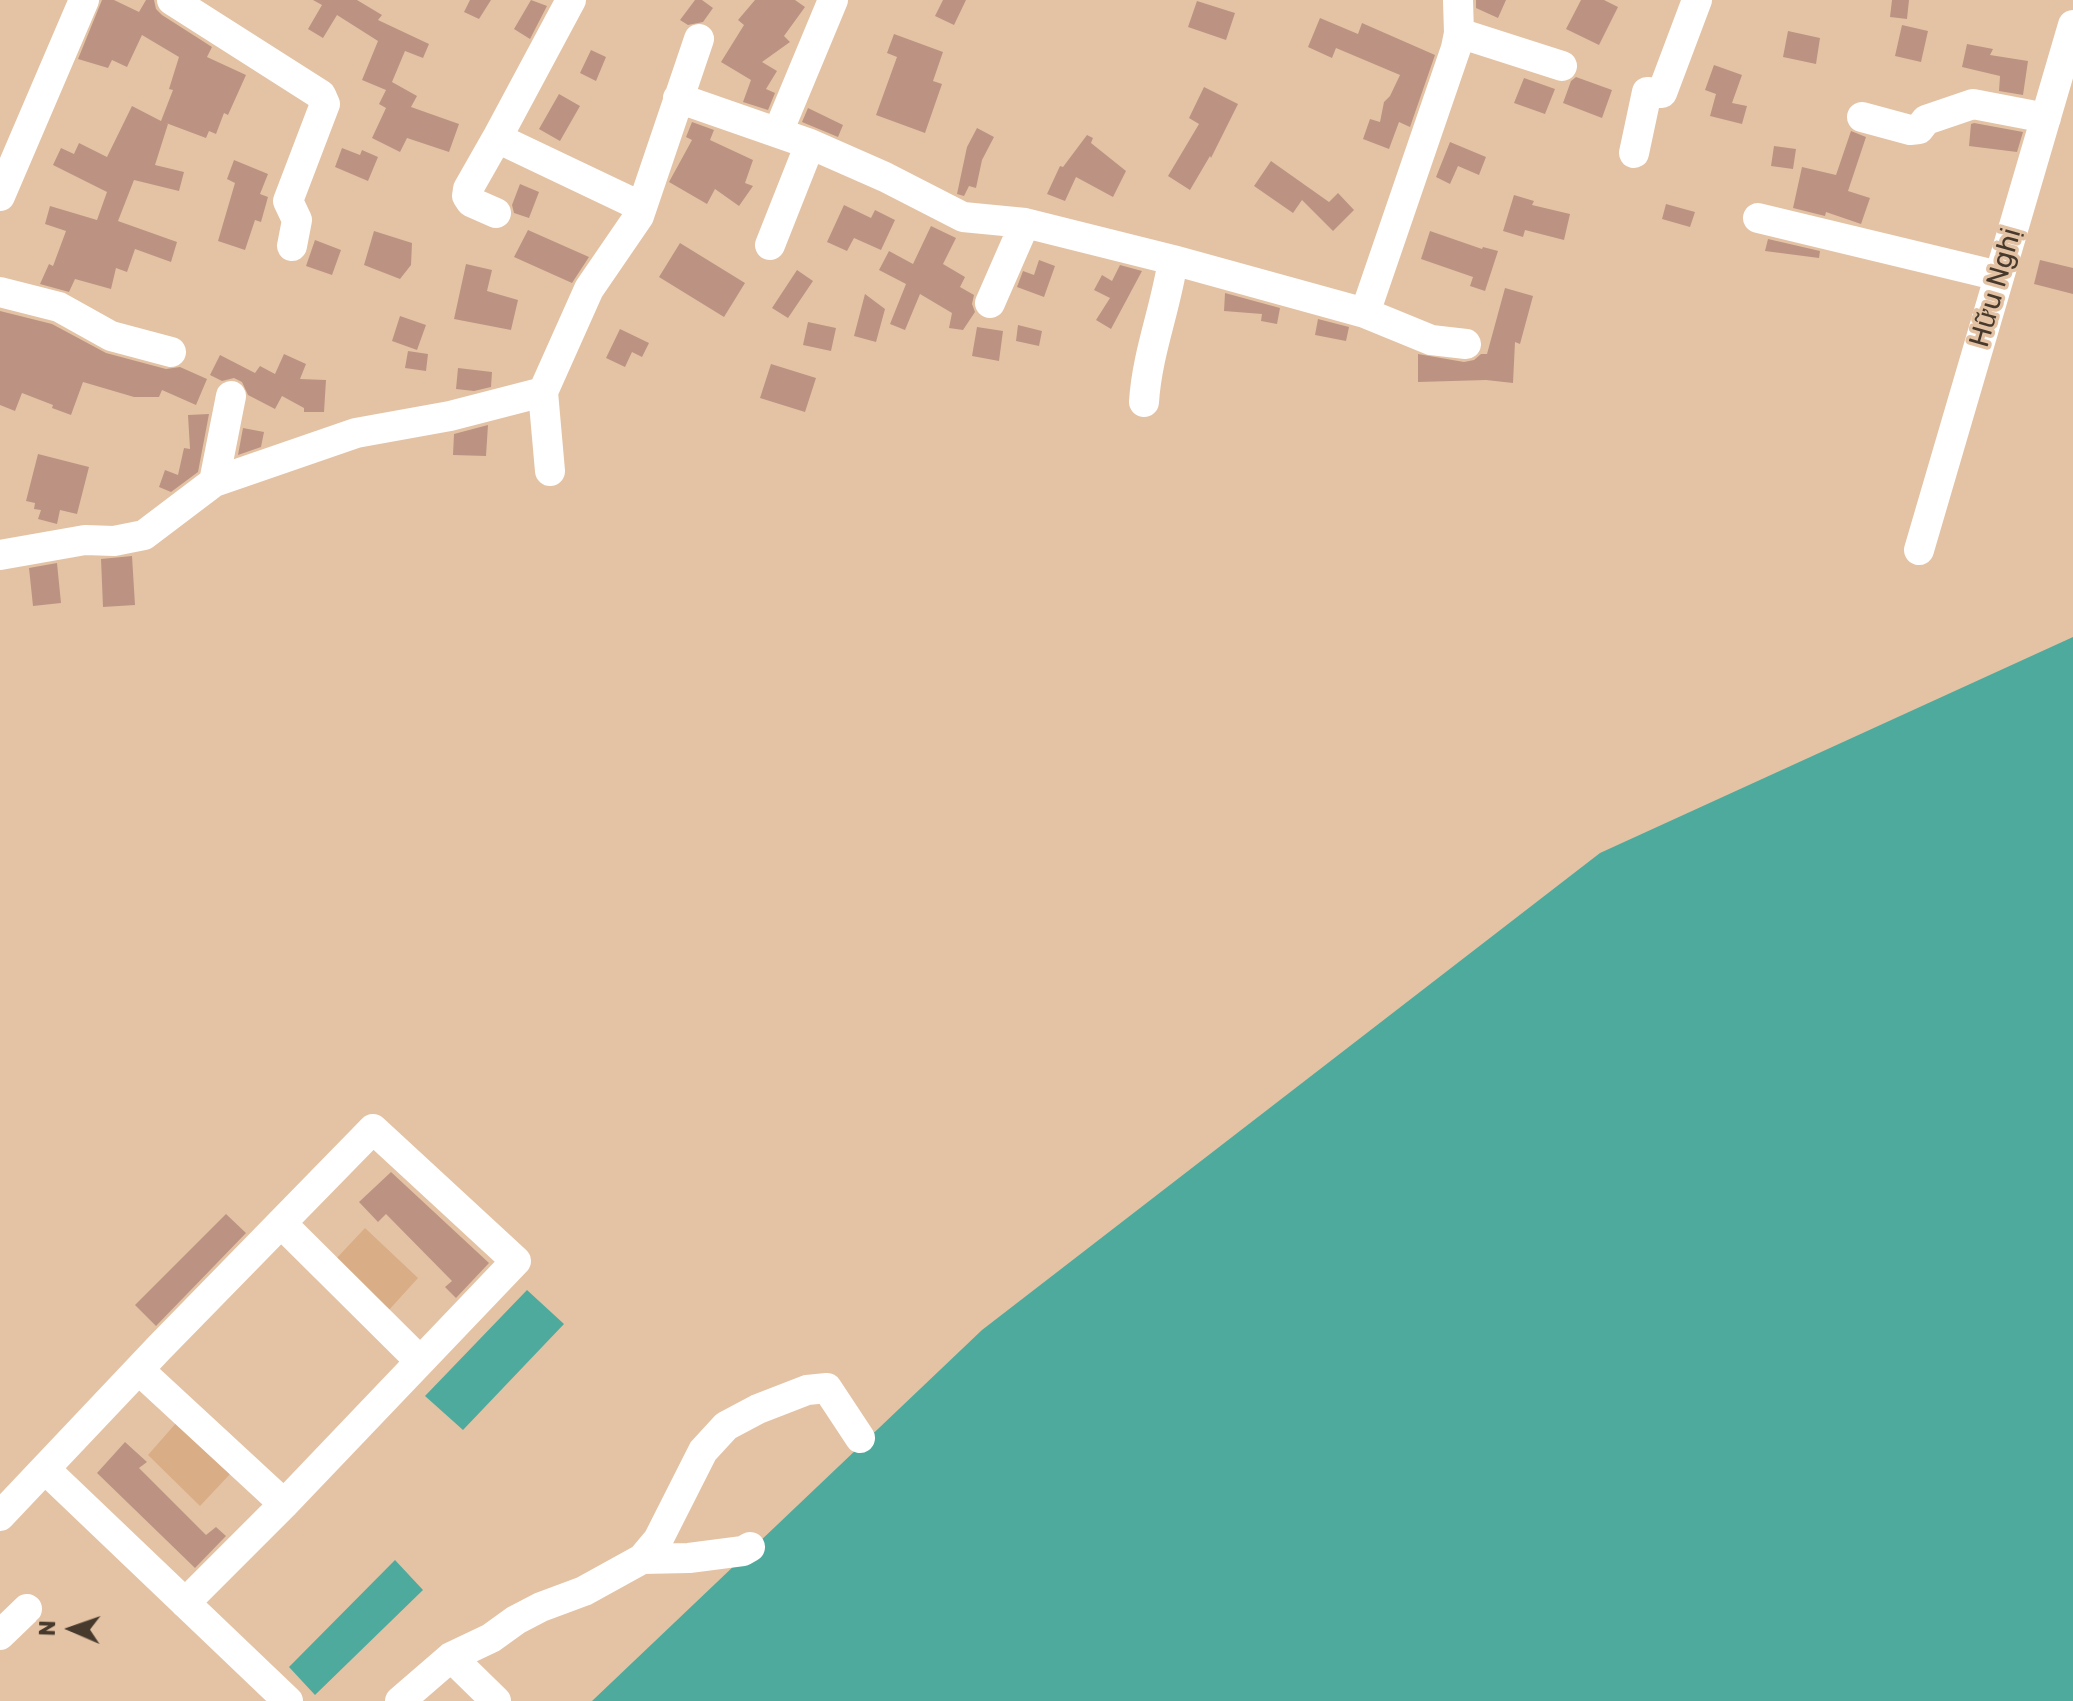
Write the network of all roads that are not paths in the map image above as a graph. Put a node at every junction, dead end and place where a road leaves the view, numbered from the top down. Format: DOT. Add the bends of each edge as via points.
graph roads {
  1 [pos="84,0"];
  2 [pos="172,0"];
  3 [pos="571,0"];
  4 [pos="833,0"];
  5 [pos="1458,0"];
  6 [pos="1697,0"];
  7 [pos="2073,25"];
  8 [pos="1459,33"];
  9 [pos="699,39"];
  10 [pos="1562,66"];
  11 [pos="678,98"];
  12 [pos="1862,117"];
  13 [pos="2046,118"];
  14 [pos="778,132"];
  15 [pos="497,138"];
  16 [pos="810,144"];
  17 [pos="1634,153"];
  18 [pos="0,196"];
  19 [pos="642,207"];
  20 [pos="496,213"];
  21 [pos="1758,218"];
  22 [pos="1025,223"];
  23 [pos="770,245"];
  24 [pos="292,246"];
  25 [pos="1173,260"];
  26 [pos="1999,276"];
  27 [pos="0,292"];
  28 [pos="990,303"];
  29 [pos="1365,313"];
  30 [pos="1466,344"];
  31 [pos="171,352"];
  32 [pos="543,392"];
  33 [pos="231,396"];
  34 [pos="1144,402"];
  35 [pos="550,471"];
  36 [pos="214,482"];
  37 [pos="1919,550"];
  38 [pos="0,555"];
  39 [pos="281,1223"];
  40 [pos="420,1361"];
  41 [pos="139,1370"];
  42 [pos="860,1438"];
  43 [pos="45,1469"];
  44 [pos="284,1504"];
  45 [pos="0,1516"];
  46 [pos="750,1547"];
  47 [pos="642,1559"];
  48 [pos="185,1603"];
  49 [pos="27,1609"];
  50 [pos="0,1635"];
  51 [pos="451,1657"];
  52 [pos="288,1701"];
  53 [pos="400,1701"];
  54 [pos="496,1701"];
  1 -- 18 [label="street"];
  2 -- 24 [label="street" via="321,95 325,104 288,201 297,220"];
  3 -- 15 [label="street"];
  4 -- 14 [label="street"];
  5 -- 8 [label="street"];
  6 -- 17 [label="street" via="1662,93 1647,92"];
  7 -- 13 [label="street, Hữu Nghị"];
  8 -- 10 [label="street"];
  8 -- 29 [label="street"];
  9 -- 11 [label="street"];
  11 -- 14 [label="street"];
  11 -- 19 [label="street"];
  12 -- 13 [label="street" via="1919,129 1926,120 1973,104"];
  13 -- 26 [label="street, Hữu Nghị"];
  14 -- 16 [label="street"];
  15 -- 19 [label="street"];
  15 -- 20 [label="street" via="467,196"];
  16 -- 22 [label="street" via="963,217"];
  16 -- 23 [label="street"];
  19 -- 32 [label="street" via="589,289"];
  21 -- 26 [label="street"];
  22 -- 25 [label="street"];
  22 -- 28 [label="street"];
  25 -- 29 [label="street"];
  25 -- 34 [label="street"];
  26 -- 37 [label="street, Hữu Nghị"];
  27 -- 31 [label="street" via="59,307 111,336"];
  29 -- 30 [label="street" via="1431,340"];
  32 -- 35 [label="street"];
  32 -- 36 [label="street" via="356,433"];
  33 -- 36 [label="street"];
  36 -- 38 [label="street" via="144,535"];
  39 -- 40 [label="street"];
  39 -- 40 [label="street" via="373,1129 516,1261"];
  39 -- 41 [label="street"];
  40 -- 44 [label="street"];
  41 -- 43 [label="street"];
  41 -- 44 [label="street"];
  42 -- 47 [label="street" via="827,1388 807,1390 726,1426 703,1451 658,1540"];
  43 -- 45 [label="street"];
  43 -- 48 [label="street"];
  44 -- 48 [label="street"];
  46 -- 47 [label="street" via="689,1558"];
  47 -- 51 [label="street"];
  48 -- 52 [label="street"];
  49 -- 50 [label="street"];
  51 -- 53 [label="street"];
  51 -- 54 [label="street"];
}
